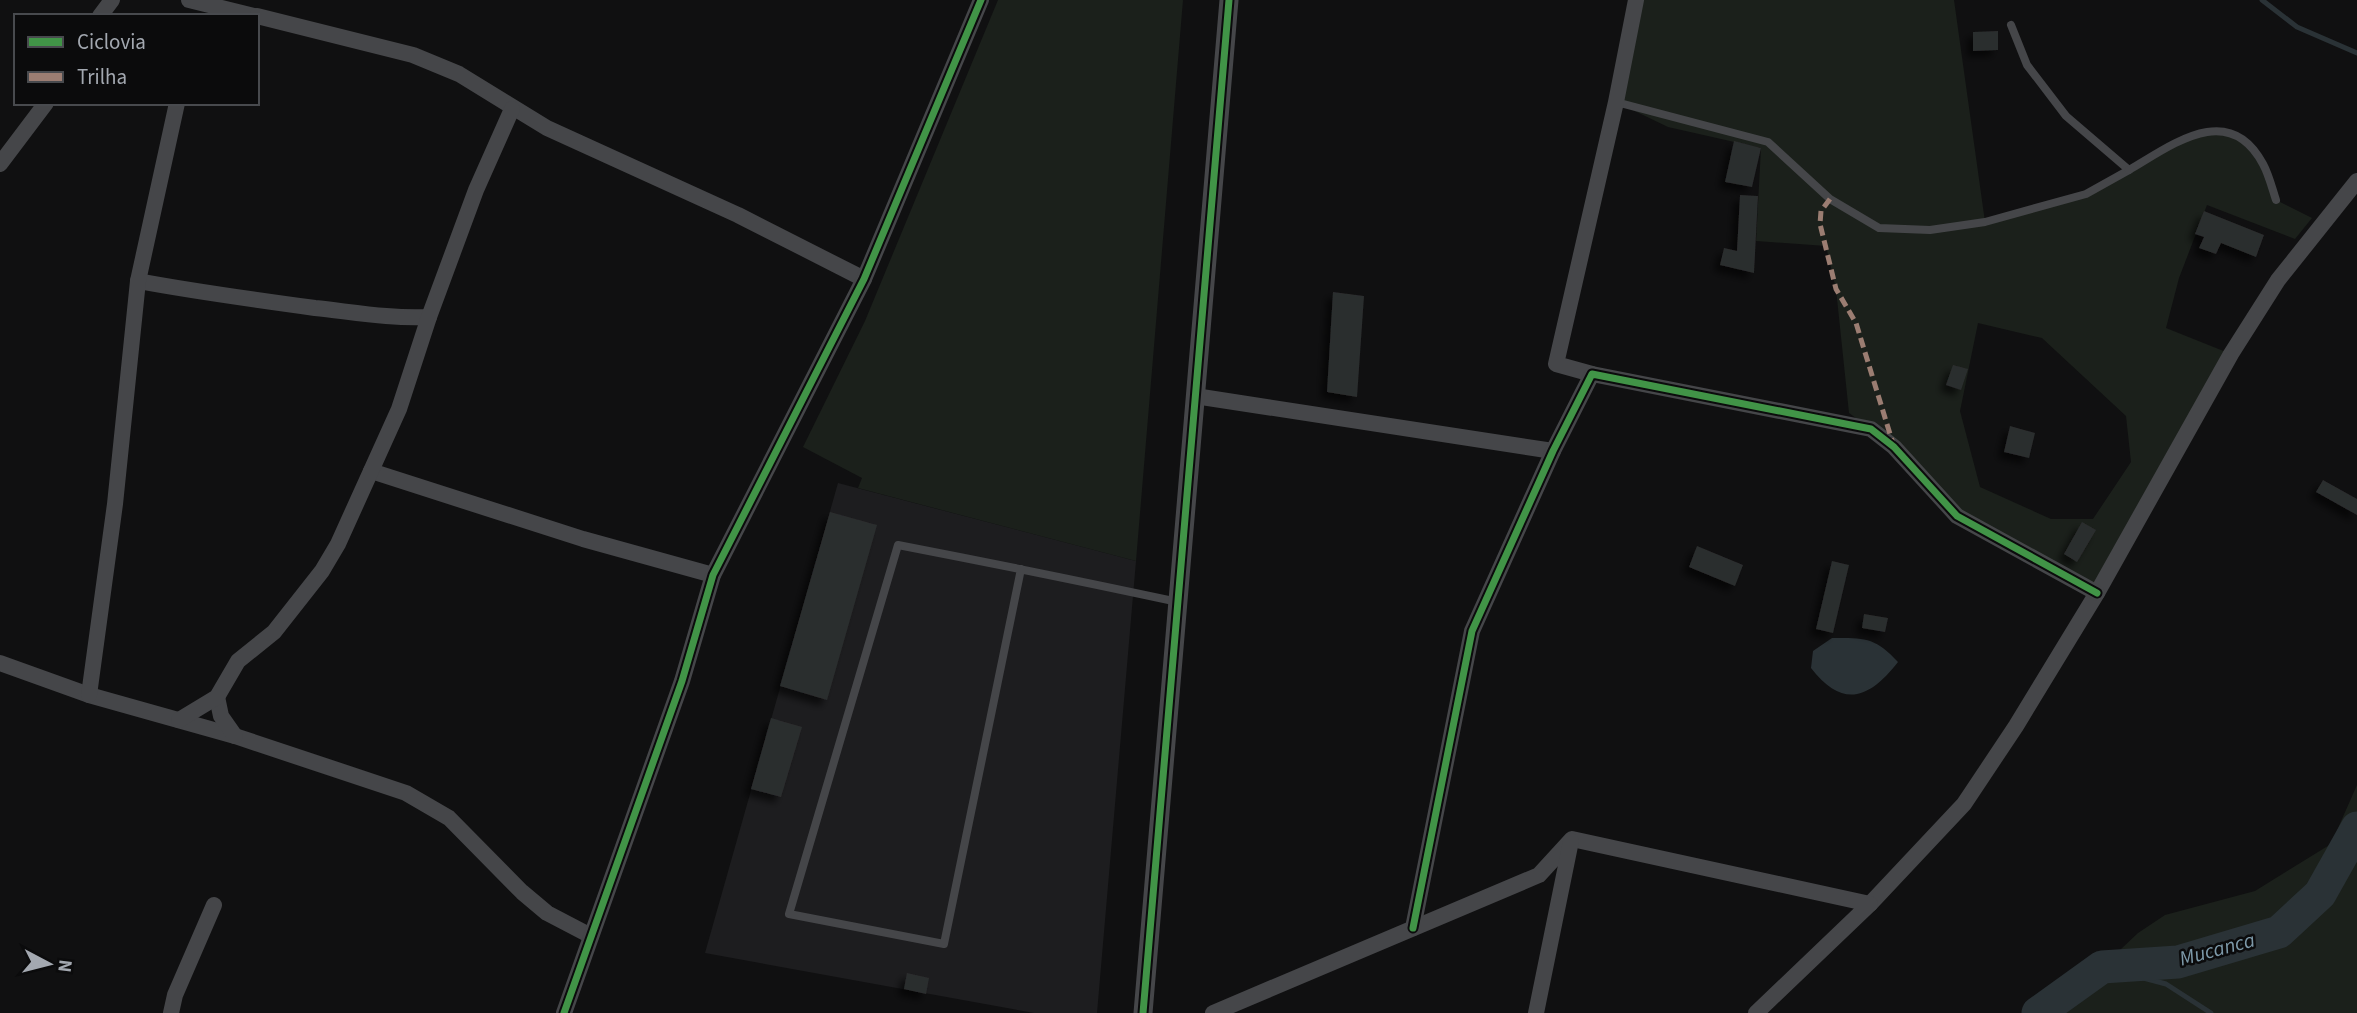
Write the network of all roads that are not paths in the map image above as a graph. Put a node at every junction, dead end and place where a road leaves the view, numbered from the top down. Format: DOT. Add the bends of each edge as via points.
graph roads {
  1 [pos="981,0"];
  2 [pos="1229,0"];
  3 [pos="1636,0"];
  4 [pos="193,6"];
  5 [pos="243,14"];
  6 [pos="259,17"];
  7 [pos="2011,25"];
  8 [pos="1616,102"];
  9 [pos="44,105"];
  10 [pos="177,105"];
  11 [pos="512,109"];
  12 [pos="0,164"];
  13 [pos="2130,170"];
  14 [pos="2357,181"];
  15 [pos="2276,200"];
  16 [pos="864,279"];
  17 [pos="138,281"];
  18 [pos="429,317"];
  19 [pos="1592,374"];
  20 [pos="1195,396"];
  21 [pos="1553,451"];
  22 [pos="371,471"];
  23 [pos="1020,569"];
  24 [pos="713,575"];
  25 [pos="2097,593"];
  26 [pos="1178,602"];
  27 [pos="0,663"];
  28 [pos="89,695"];
  29 [pos="217,697"];
  30 [pos="179,720"];
  31 [pos="235,736"];
  32 [pos="1572,839"];
  33 [pos="1870,904"];
  34 [pos="214,905"];
  35 [pos="1413,928"];
  36 [pos="591,936"];
  37 [pos="171,1013"];
  38 [pos="564,1013"];
  39 [pos="1143,1013"];
  40 [pos="1213,1013"];
  41 [pos="1536,1013"];
  42 [pos="1756,1013"];
  1 -- 16 [label="street"];
  2 -- 20 [label="street"];
  3 -- 8 [label="street"];
  4 -- 5 [label="street"];
  6 -- 11 [label="street" via="414,55 459,75"];
  7 -- 13 [label="lane" via="2027,65 2066,116"];
  8 -- 13 [label="lane" via="1768,142 1830,199 1879,228 1930,230 1985,222 2086,194"];
  8 -- 19 [label="street" via="1556,364"];
  9 -- 12 [label="street"];
  10 -- 17 [label="street"];
  11 -- 16 [label="street"];
  11 -- 18 [label="street"];
  13 -- 15 [label="lane" via="2186,137 2215,129 2241,138 2263,163"];
  14 -- 25 [label="street" via="2278,280 2231,354"];
  16 -- 24 [label="street"];
  17 -- 18 [label="street" via="221,296"];
  17 -- 28 [label="street"];
  18 -- 22 [label="street" via="399,409"];
  19 -- 21 [label="street"];
  19 -- 25 [label="street" via="1871,429 1894,447 1957,516"];
  20 -- 21 [label="street"];
  20 -- 26 [label="street"];
  21 -- 35 [label="street" via="1472,631"];
  22 -- 24 [label="street"];
  22 -- 29 [label="street" via="322,571 274,632 238,661"];
  23 -- 23 [label="lane" via="898,545 789,914 944,944"];
  23 -- 26 [label="lane"];
  24 -- 36 [label="street" via="682,681"];
  25 -- 33 [label="street" via="1964,804"];
  26 -- 39 [label="street"];
  27 -- 28 [label="street"];
  28 -- 30 [label="street"];
  29 -- 30 [label="street"];
  29 -- 31 [label="street" via="221,716"];
  30 -- 31 [label="street"];
  31 -- 36 [label="street" via="406,793 449,818 547,913"];
  32 -- 33 [label="street"];
  32 -- 35 [label="street" via="1539,874"];
  32 -- 41 [label="street"];
  33 -- 42 [label="street"];
  34 -- 37 [label="street"];
  35 -- 40 [label="street"];
  36 -- 38 [label="street"];
}
